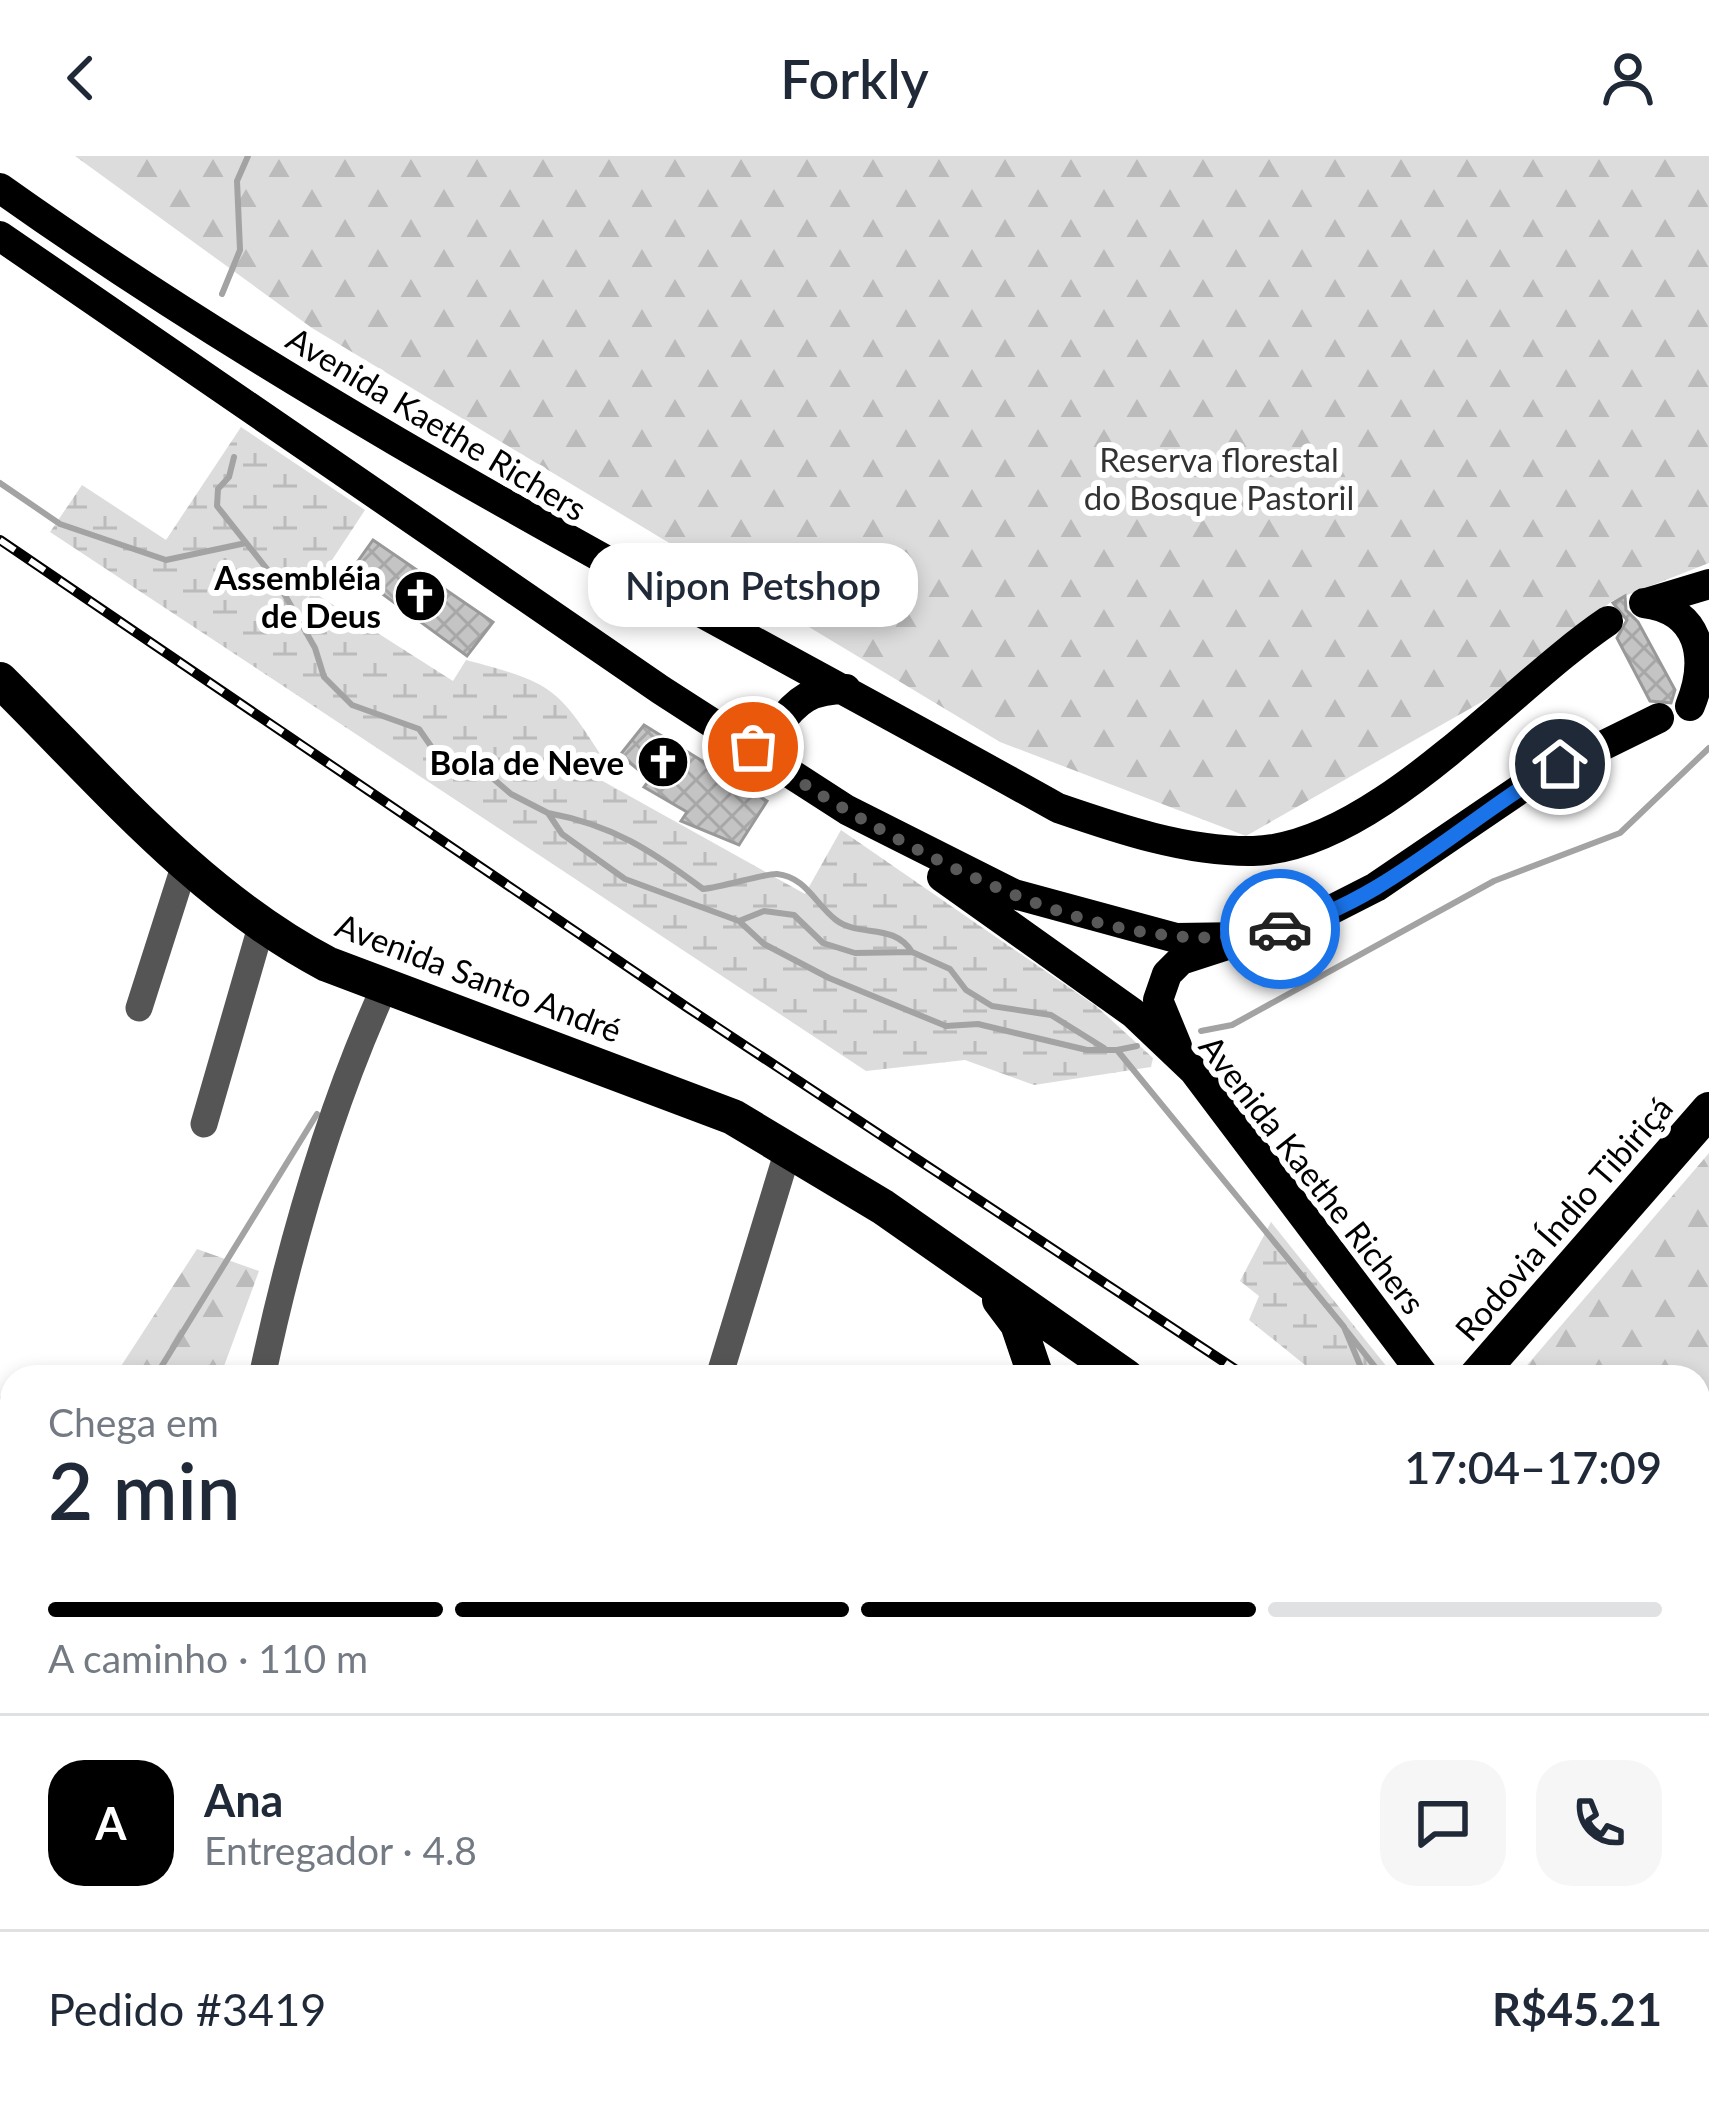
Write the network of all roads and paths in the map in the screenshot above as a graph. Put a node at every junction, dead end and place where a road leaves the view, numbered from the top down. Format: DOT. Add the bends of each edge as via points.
graph roads {
  1 [pos="0,188"];
  2 [pos="0,236"];
  3 [pos="1709,584"];
  4 [pos="1628,611"];
  5 [pos="0,680"];
  6 [pos="846,689"];
  7 [pos="1685,707"];
  8 [pos="784,766"];
  9 [pos="848,810"];
  10 [pos="185,864"];
  11 [pos="262,927"];
  12 [pos="1246,937"];
  13 [pos="385,986"];
  14 [pos="139,1008"];
  15 [pos="1194,1071"];
  16 [pos="1709,1110"];
  17 [pos="204,1124"];
  18 [pos="789,1147"];
  19 [pos="980,1279"];
  20 [pos="265,1365"];
  21 [pos="723,1365"];
  22 [pos="1029,1365"];
  23 [pos="1099,1365"];
  24 [pos="1416,1365"];
  25 [pos="1487,1365"];
  1 -- 6 [label="main road, Avenida Kaethe Richers" via="133,282 382,436"];
  2 -- 8 [label="main road, Avenida Kaethe Richers"];
  3 -- 4 [label="main road"];
  4 -- 6 [label="main road, Avenida Kaethe Richers" via="1357,818 1256,851 1123,831 1058,808"];
  4 -- 7 [label="main road" via="1665,606 1698,630 1708,669"];
  5 -- 10 [label="highway, Avenida Santo André"];
  6 -- 8 [label="main road" via="815,690 788,712 777,727"];
  7 -- 12 [label="main road" via="1534,778 1323,914"];
  8 -- 9 [label="main road, Avenida Kaethe Richers"];
  9 -- 12 [label="main road, Avenida Kaethe Richers" via="1014,894 1176,938"];
  9 -- 15 [label="main road, Avenida Kaethe Richers" via="1133,1013"];
  10 -- 11 [label="highway, Avenida Santo André"];
  10 -- 14 [label="street"];
  11 -- 13 [label="highway, Avenida Santo André"];
  11 -- 17 [label="street"];
  12 -- 15 [label="main road" via="1181,960 1161,985 1161,1018"];
  13 -- 18 [label="highway, Avenida Santo André" via="673,1092"];
  13 -- 20 [label="street" via="295,1243"];
  15 -- 24 [label="main road, Avenida Kaethe Richers"];
  16 -- 25 [label="highway, Rodovia Índio Tibiriçá"];
  18 -- 19 [label="highway, Avenida Santo André"];
  18 -- 21 [label="street"];
  19 -- 22 [label="highway, Avenida Santo André" via="1018,1324"];
  19 -- 23 [label="highway, Avenida Santo André"];
}
